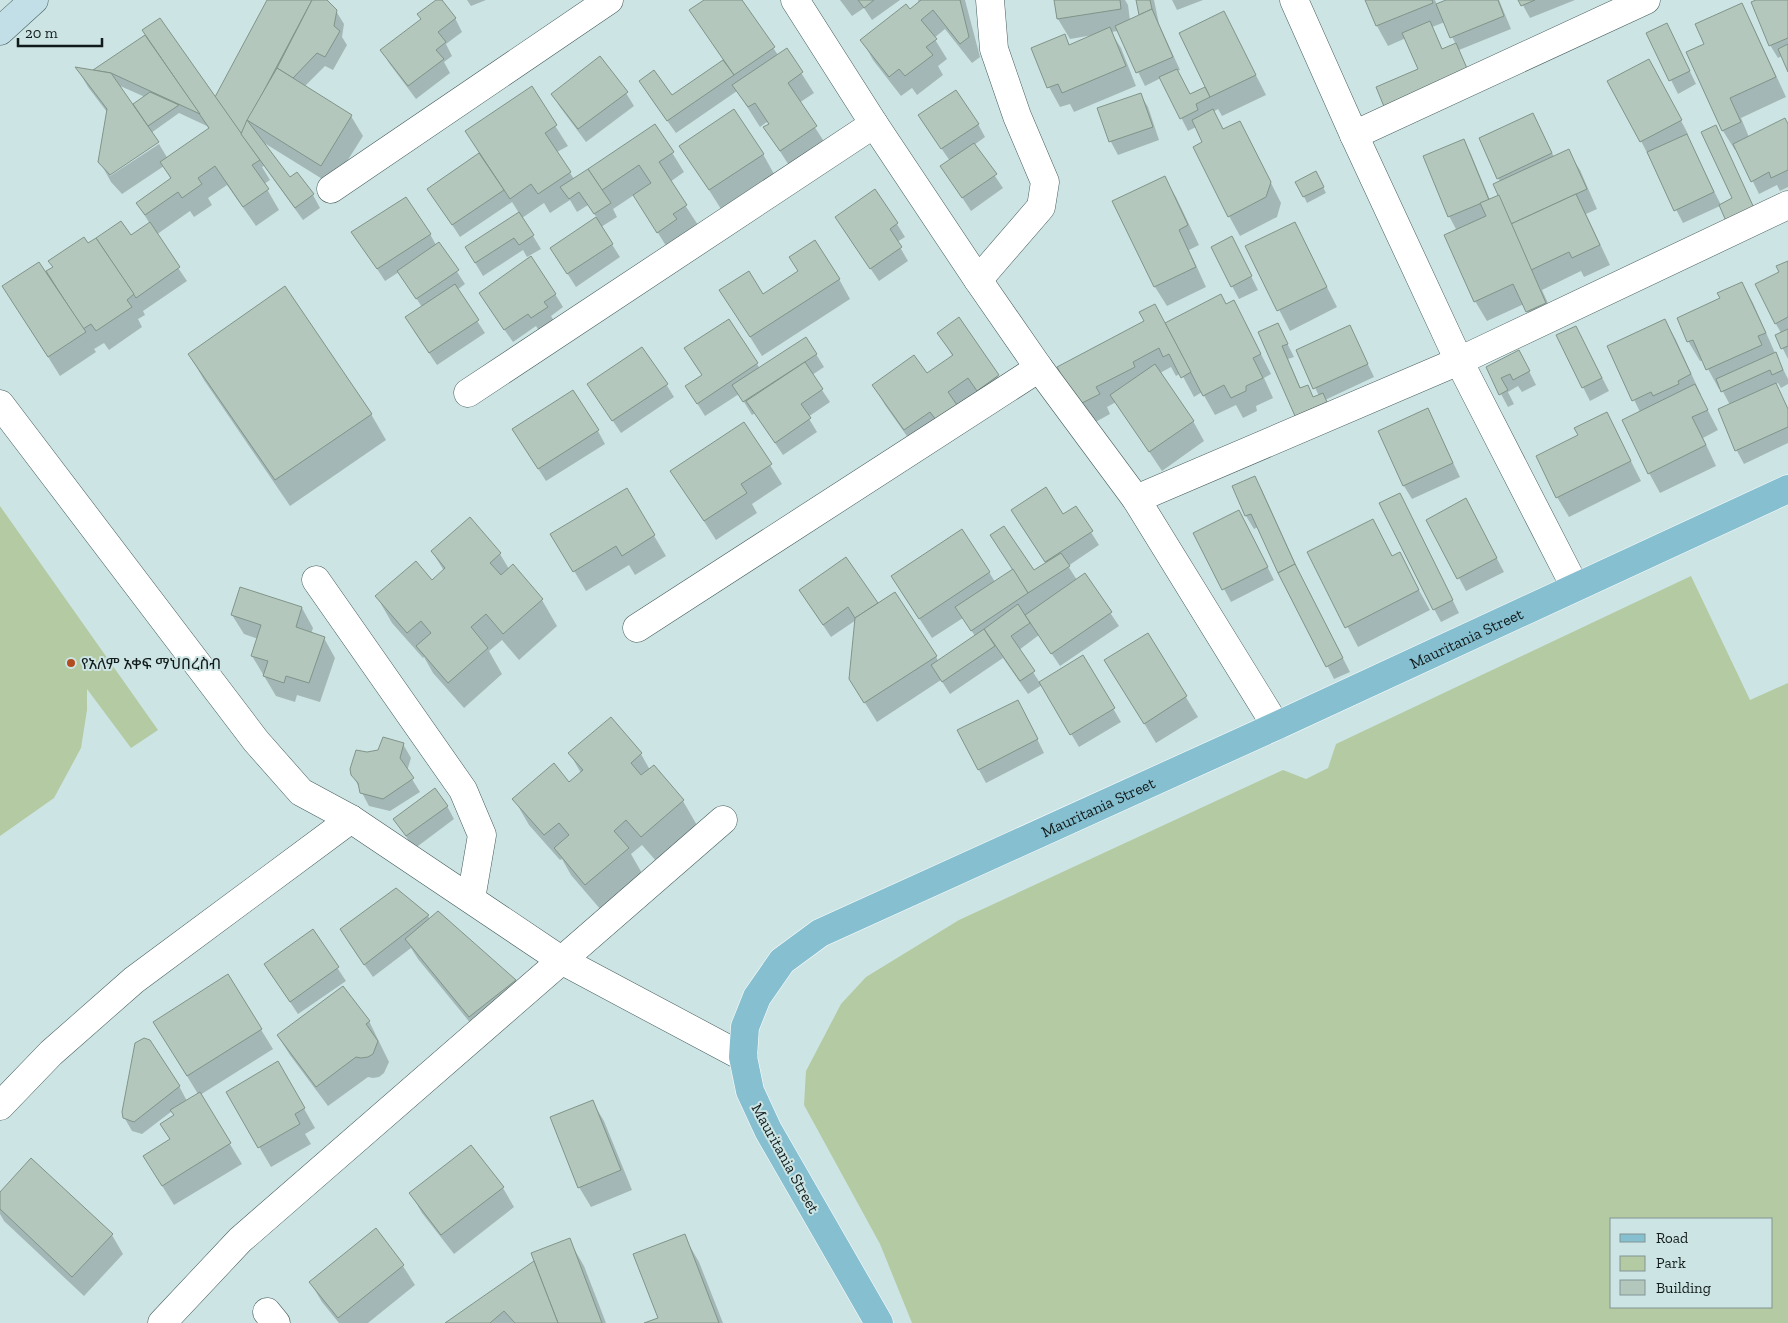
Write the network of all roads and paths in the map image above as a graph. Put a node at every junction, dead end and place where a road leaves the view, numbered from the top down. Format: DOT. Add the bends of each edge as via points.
graph roads {
  1 [pos="34,0"];
  2 [pos="609,0"];
  3 [pos="795,0"];
  4 [pos="990,0"];
  5 [pos="1294,0"];
  6 [pos="1646,0"];
  7 [pos="0,31"];
  8 [pos="874,124"];
  9 [pos="1354,135"];
  10 [pos="331,189"];
  11 [pos="1788,205"];
  12 [pos="978,280"];
  13 [pos="1459,360"];
  14 [pos="1039,368"];
  15 [pos="468,393"];
  16 [pos="0,404"];
  17 [pos="1788,489"];
  18 [pos="1136,499"];
  19 [pos="316,580"];
  20 [pos="1576,587"];
  21 [pos="637,628"];
  22 [pos="1276,726"];
  23 [pos="351,819"];
  24 [pos="723,820"];
  25 [pos="471,900"];
  26 [pos="561,960"];
  27 [pos="742,1057"];
  28 [pos="0,1106"];
  29 [pos="162,1323"];
  30 [pos="879,1323"];
  1 -- 7 [label="street"];
  2 -- 10 [label="street"];
  3 -- 8 [label="street"];
  4 -- 12 [label="street" via="994,49 1017,116 1045,182 1041,207"];
  5 -- 9 [label="street"];
  6 -- 9 [label="street"];
  8 -- 12 [label="street"];
  8 -- 15 [label="street"];
  9 -- 13 [label="street"];
  11 -- 13 [label="street"];
  12 -- 14 [label="street"];
  13 -- 18 [label="street"];
  13 -- 20 [label="street"];
  14 -- 18 [label="street"];
  14 -- 21 [label="street"];
  16 -- 23 [label="street" via="256,741 302,792"];
  17 -- 20 [label="main road, Mauritania Street"];
  18 -- 22 [label="street"];
  19 -- 25 [label="street" via="463,790 482,835"];
  20 -- 22 [label="main road, Mauritania Street"];
  22 -- 27 [label="main road, Mauritania Street" via="820,933 782,961 757,997 745,1027"];
  23 -- 25 [label="street"];
  23 -- 28 [label="street" via="134,980 51,1054"];
  24 -- 26 [label="street"];
  25 -- 26 [label="street"];
  26 -- 27 [label="street"];
  26 -- 29 [label="street" via="240,1240"];
  27 -- 30 [label="main road, Mauritania Street" via="750,1091 768,1130"];
}
